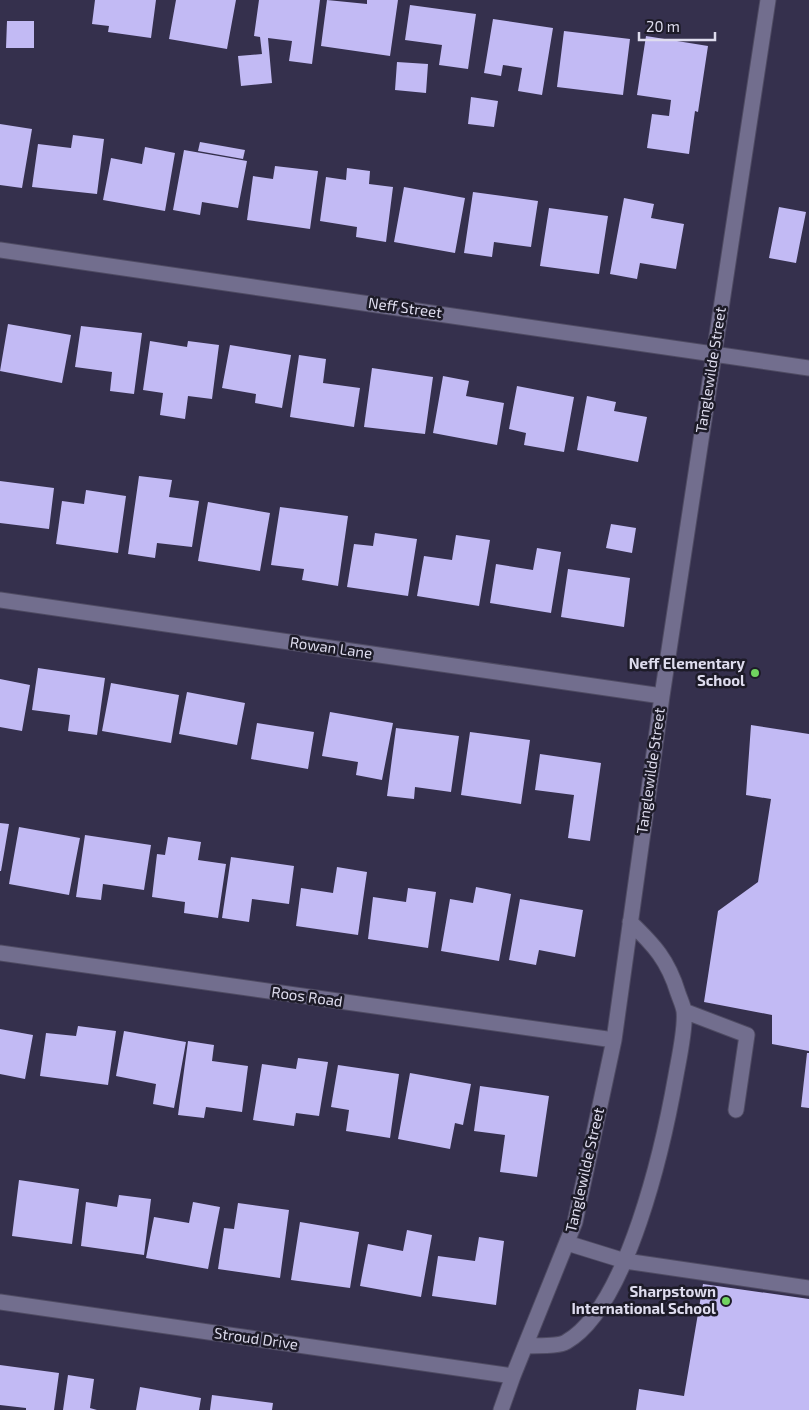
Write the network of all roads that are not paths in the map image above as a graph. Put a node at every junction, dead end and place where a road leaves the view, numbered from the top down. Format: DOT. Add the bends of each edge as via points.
graph roads {
  1 [pos="768,0"];
  2 [pos="0,250"];
  3 [pos="713,353"];
  4 [pos="809,368"];
  5 [pos="0,600"];
  6 [pos="662,696"];
  7 [pos="630,922"];
  8 [pos="0,953"];
  9 [pos="684,1011"];
  10 [pos="614,1040"];
  11 [pos="736,1110"];
  12 [pos="567,1243"];
  13 [pos="625,1261"];
  14 [pos="809,1288"];
  15 [pos="0,1302"];
  16 [pos="525,1346"];
  17 [pos="513,1376"];
  18 [pos="501,1410"];
  1 -- 3 [label="street, Tanglewilde Street"];
  2 -- 3 [label="street, Neff Street"];
  3 -- 4 [label="street, Neff Street"];
  3 -- 6 [label="street, Tanglewilde Street"];
  5 -- 6 [label="street, Rowan Lane"];
  6 -- 7 [label="street, Tanglewilde Street"];
  7 -- 9 [label="street" via="654,945 672,973"];
  7 -- 10 [label="street, Tanglewilde Street"];
  8 -- 10 [label="street, Roos Road"];
  9 -- 11 [label="street" via="747,1035"];
  9 -- 13 [label="street" via="681,1050 668,1122 650,1190"];
  10 -- 12 [label="street, Tanglewilde Street" via="575,1222"];
  12 -- 13 [label="street"];
  12 -- 16 [label="street, Tanglewilde Street"];
  13 -- 14 [label="street"];
  13 -- 16 [label="street" via="601,1309 582,1330 564,1344"];
  15 -- 17 [label="street, Stroud Drive"];
  16 -- 17 [label="street, Tanglewilde Street"];
  17 -- 18 [label="street, Tanglewilde Street"];
}
